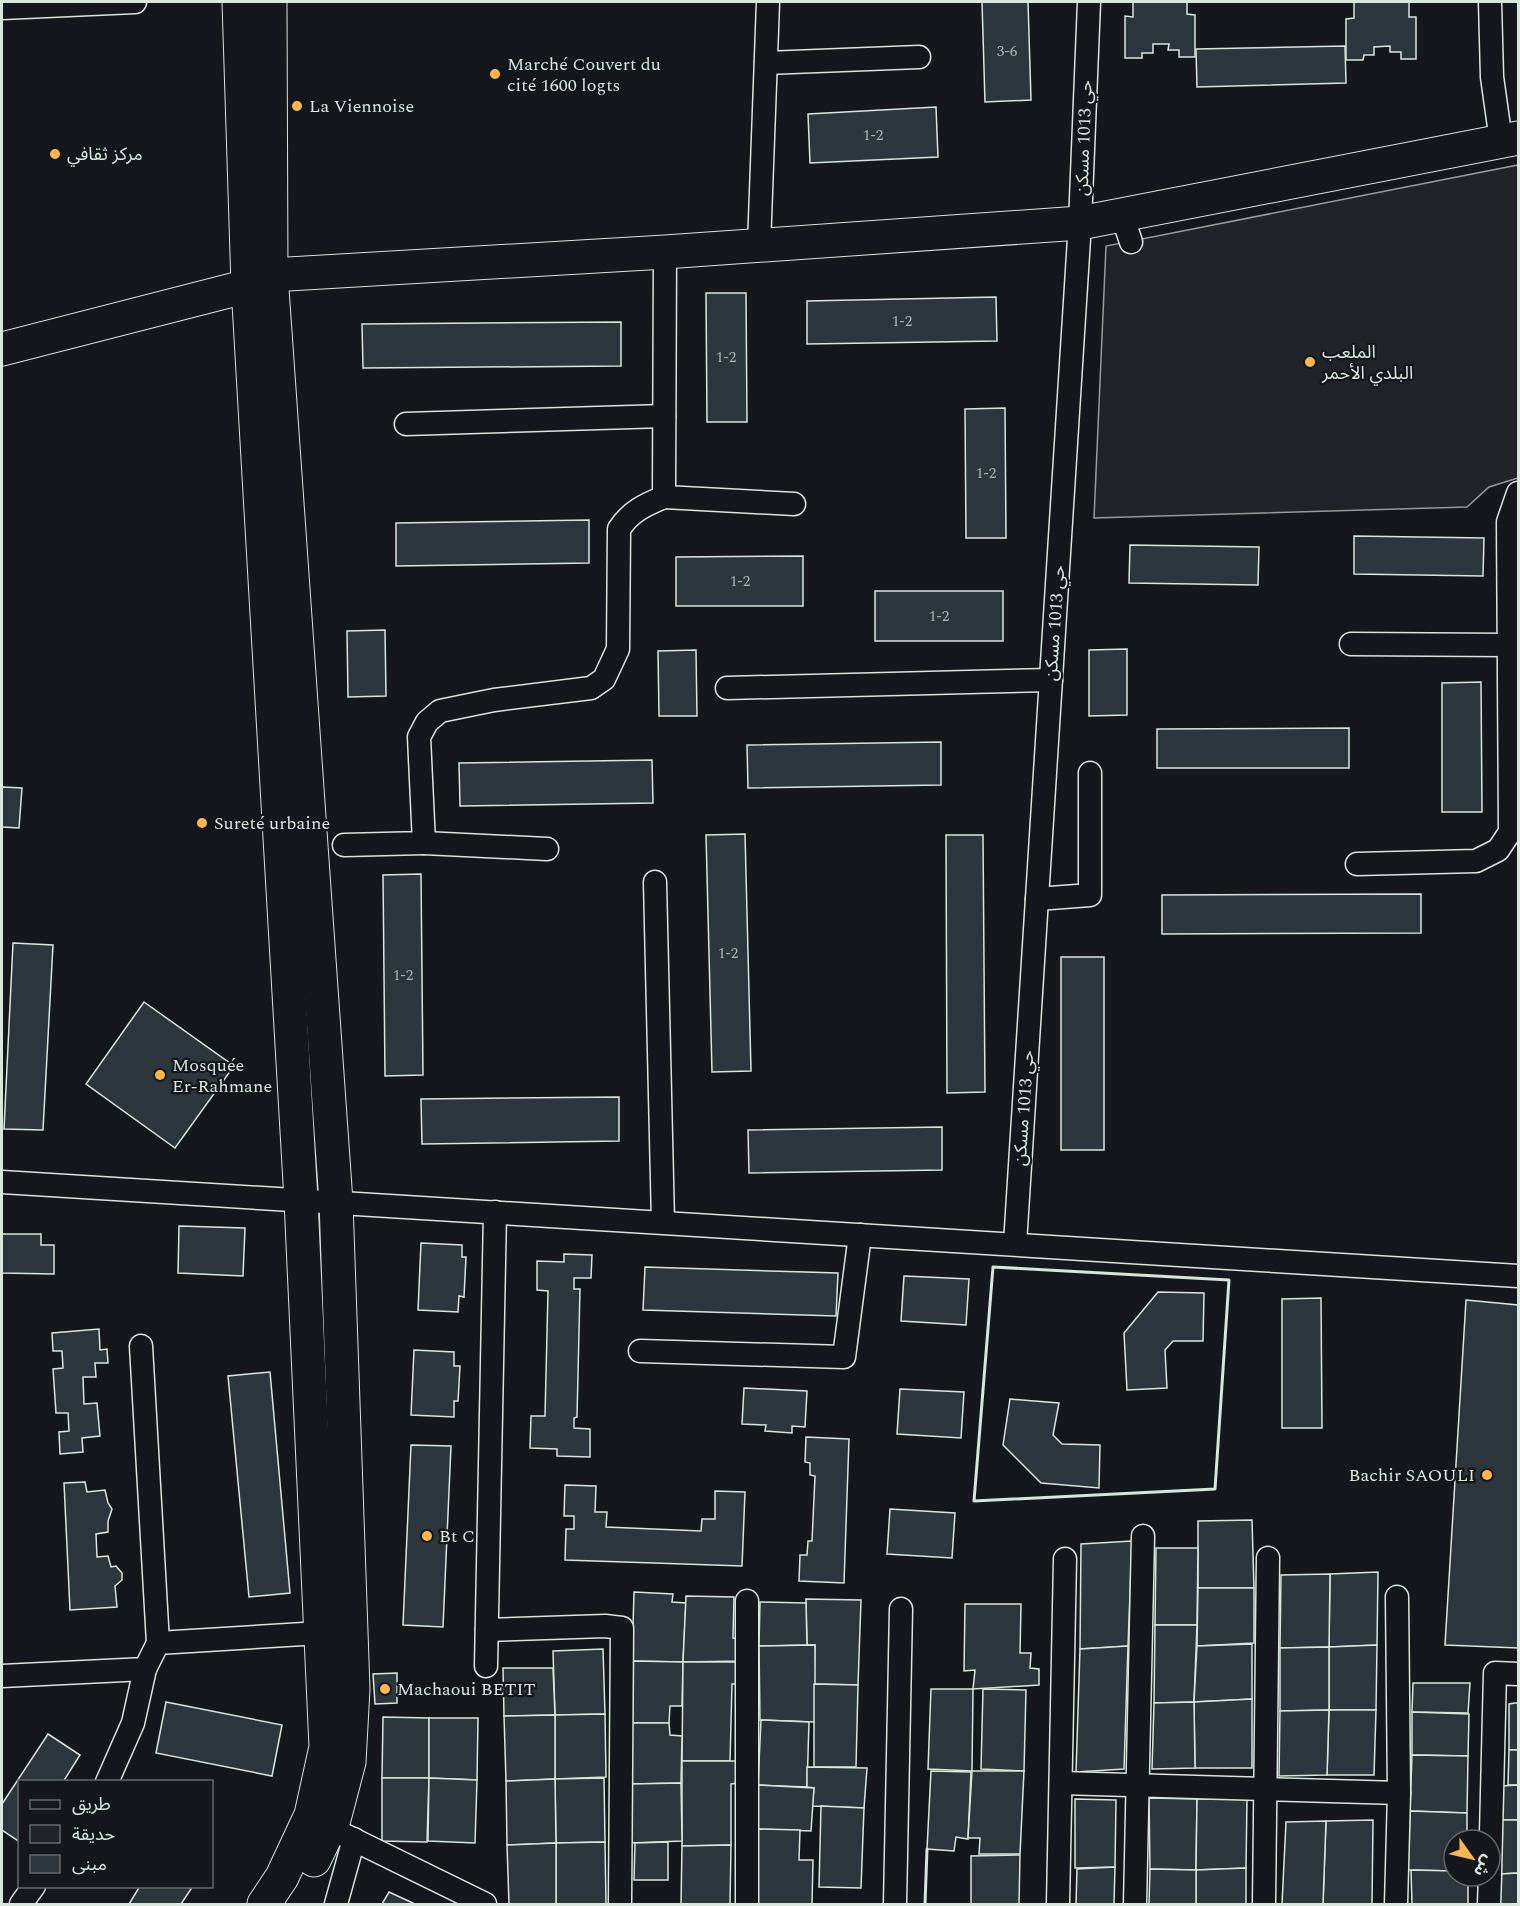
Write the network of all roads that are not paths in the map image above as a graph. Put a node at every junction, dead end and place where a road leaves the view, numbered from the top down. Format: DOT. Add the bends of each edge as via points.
graph roads {
  1 [pos="135,2"];
  2 [pos="239,2"];
  3 [pos="270,2"];
  4 [pos="768,2"];
  5 [pos="1089,2"];
  6 [pos="1490,2"];
  7 [pos="2,8"];
  8 [pos="919,57"];
  9 [pos="766,63"];
  10 [pos="1509,140"];
  11 [pos="1080,223"];
  12 [pos="759,246"];
  13 [pos="665,252"];
  14 [pos="260,281"];
  15 [pos="2,349"];
  16 [pos="664,416"];
  17 [pos="406,424"];
  18 [pos="1518,493"];
  19 [pos="664,497"];
  20 [pos="794,504"];
  21 [pos="1351,644"];
  22 [pos="1509,645"];
  23 [pos="1051,680"];
  24 [pos="727,688"];
  25 [pos="1090,773"];
  26 [pos="424,843"];
  27 [pos="344,845"];
  28 [pos="547,849"];
  29 [pos="1358,864"];
  30 [pos="655,882"];
  31 [pos="1037,899"];
  32 [pos="2,1182"];
  33 [pos="301,1200"];
  34 [pos="336,1202"];
  35 [pos="495,1212"];
  36 [pos="663,1222"];
  37 [pos="861,1235"];
  38 [pos="1016,1245"];
  39 [pos="1518,1276"];
  40 [pos="141,1346"];
  41 [pos="640,1351"];
  42 [pos="1143,1536"];
  43 [pos="1268,1558"];
  44 [pos="1065,1559"];
  45 [pos="1396,1598"];
  46 [pos="747,1601"];
  47 [pos="901,1609"];
  48 [pos="487,1630"];
  49 [pos="320,1633"];
  50 [pos="158,1643"];
  51 [pos="486,1666"];
  52 [pos="145,1669"];
  53 [pos="1518,1674"];
  54 [pos="2,1676"];
  55 [pos="108,1780"];
  56 [pos="1061,1783"];
  57 [pos="1138,1785"];
  58 [pos="1266,1789"];
  59 [pos="1399,1793"];
  60 [pos="332,1827"];
  61 [pos="1491,1828"];
  62 [pos="33,1888"];
  63 [pos="1490,1888"];
  64 [pos="21,1905"];
  65 [pos="264,1905"];
  66 [pos="290,1905"];
  67 [pos="336,1905"];
  68 [pos="485,1905"];
  69 [pos="620,1905"];
  70 [pos="747,1905"];
  71 [pos="895,1905"];
  72 [pos="1058,1905"];
  73 [pos="1136,1905"];
  74 [pos="1264,1905"];
  75 [pos="1396,1905"];
  76 [pos="1489,1905"];
  1 -- 7 [label="street"];
  2 -- 14 [label="main road"];
  3 -- 14 [label="main road"];
  4 -- 9 [label="street"];
  5 -- 11 [label="street, حي 1013 مسكن"];
  6 -- 10 [label="street" via="1491,77"];
  8 -- 9 [label="street"];
  9 -- 12 [label="street"];
  10 -- 11 [label="main road" via="1126,228"];
  11 -- 12 [label="main road"];
  11 -- 23 [label="street, حي 1013 مسكن"];
  12 -- 13 [label="main road"];
  13 -- 14 [label="main road"];
  13 -- 16 [label="street"];
  14 -- 15 [label="main road"];
  14 -- 33 [label="main road"];
  14 -- 34 [label="main road"];
  16 -- 17 [label="street"];
  16 -- 19 [label="street"];
  18 -- 22 [label="street" via="1508,522"];
  19 -- 20 [label="street"];
  19 -- 26 [label="street" via="640,507 619,529 618,650 604,679 591,688 440,711 427,722 419,736"];
  21 -- 22 [label="street"];
  22 -- 29 [label="street" via="1510,832 1498,850 1476,861"];
  23 -- 24 [label="street"];
  23 -- 31 [label="street, حي 1013 مسكن"];
  25 -- 31 [label="street" via="1090,895"];
  26 -- 27 [label="street"];
  26 -- 28 [label="street"];
  30 -- 36 [label="street"];
  31 -- 38 [label="street, حي 1013 مسكن"];
  32 -- 33 [label="street"];
  33 -- 34 [label="street"];
  33 -- 49 [label="main road"];
  34 -- 35 [label="street"];
  34 -- 60 [label="main road" via="353,1689 348,1762"];
  35 -- 36 [label="street"];
  35 -- 48 [label="street"];
  36 -- 37 [label="street"];
  37 -- 38 [label="street"];
  37 -- 41 [label="street" via="844,1357"];
  38 -- 39 [label="street"];
  40 -- 50 [label="street"];
  42 -- 57 [label="street"];
  43 -- 58 [label="street"];
  44 -- 56 [label="street"];
  45 -- 59 [label="street"];
  46 -- 70 [label="street"];
  47 -- 71 [label="street"];
  48 -- 51 [label="street"];
  48 -- 69 [label="street" via="622,1628"];
  49 -- 50 [label="street"];
  49 -- 60 [label="main road"];
  50 -- 52 [label="street"];
  52 -- 54 [label="street"];
  52 -- 55 [label="street" via="133,1723"];
  53 -- 61 [label="street" via="1495,1673"];
  56 -- 57 [label="street"];
  56 -- 72 [label="street"];
  57 -- 58 [label="street"];
  57 -- 73 [label="street"];
  58 -- 59 [label="street"];
  58 -- 74 [label="street"];
  59 -- 75 [label="street"];
  60 -- 65 [label="main road" via="282,1877"];
  60 -- 66 [label="main road"];
  60 -- 67 [label="street"];
  60 -- 68 [label="street"];
  62 -- 64 [label="street"];
  63 -- 76 [label="street"];
}
